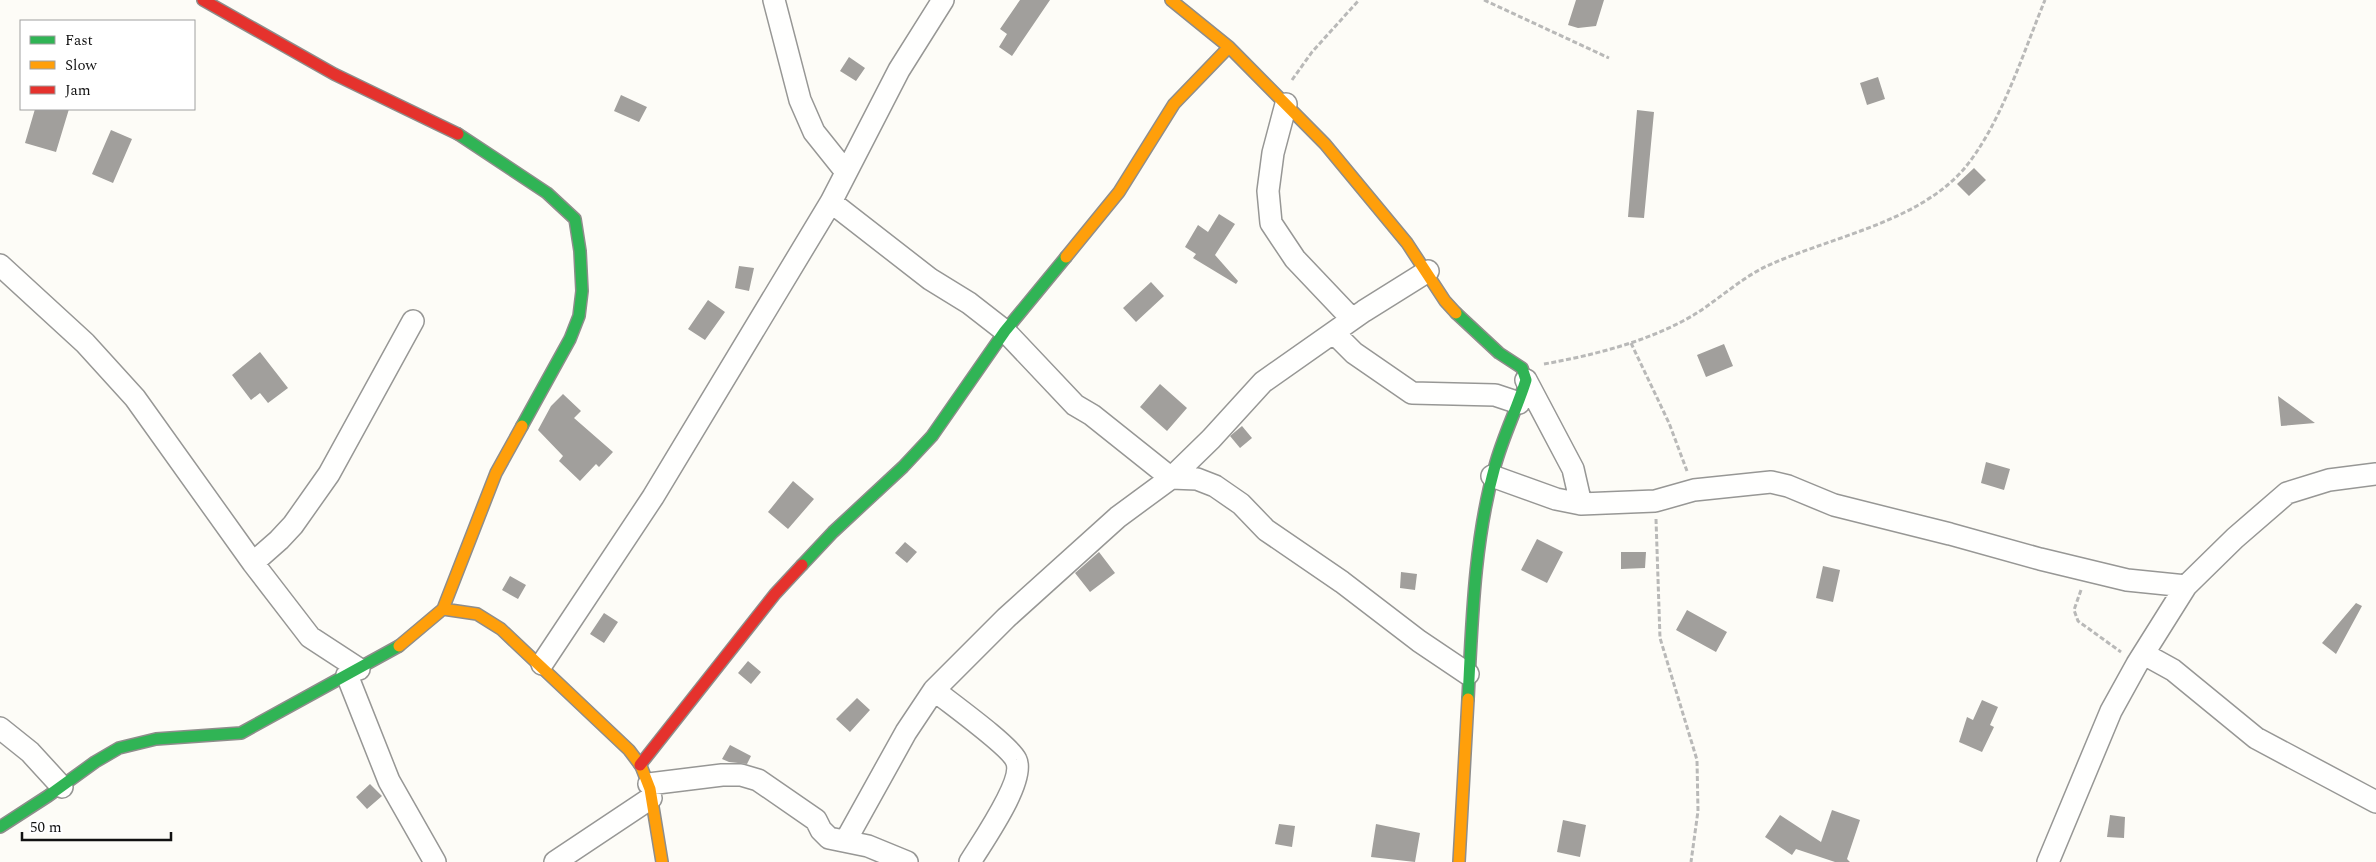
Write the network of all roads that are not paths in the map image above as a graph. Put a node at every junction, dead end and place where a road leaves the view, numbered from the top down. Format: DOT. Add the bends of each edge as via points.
graph roads {
  1 [pos="203,0"];
  2 [pos="774,0"];
  3 [pos="943,0"];
  4 [pos="1171,0"];
  5 [pos="1229,47"];
  6 [pos="1283,100"];
  7 [pos="846,172"];
  8 [pos="831,202"];
  9 [pos="0,265"];
  10 [pos="1428,271"];
  11 [pos="1352,319"];
  12 [pos="413,321"];
  13 [pos="1004,331"];
  14 [pos="1334,333"];
  15 [pos="1524,374"];
  16 [pos="1519,403"];
  17 [pos="2376,474"];
  18 [pos="1492,476"];
  19 [pos="1171,478"];
  20 [pos="1581,504"];
  21 [pos="253,563"];
  22 [pos="2186,586"];
  23 [pos="443,609"];
  24 [pos="2140,659"];
  25 [pos="542,664"];
  26 [pos="353,672"];
  27 [pos="1468,674"];
  28 [pos="934,690"];
  29 [pos="0,728"];
  30 [pos="640,765"];
  31 [pos="62,787"];
  32 [pos="650,791"];
  33 [pos="2376,802"];
  34 [pos="0,827"];
  35 [pos="846,840"];
  36 [pos="435,862"];
  37 [pos="556,862"];
  38 [pos="662,862"];
  39 [pos="907,862"];
  40 [pos="970,862"];
  41 [pos="1459,862"];
  42 [pos="2048,862"];
  1 -- 23 [label="street" via="334,74 450,129 547,193 575,219 582,291 578,316 570,339 496,473"];
  2 -- 7 [label="street" via="800,100 814,132"];
  3 -- 7 [label="street" via="899,70"];
  4 -- 5 [label="street"];
  5 -- 6 [label="street"];
  5 -- 13 [label="street" via="1174,104 1119,192"];
  6 -- 10 [label="street" via="1369,194"];
  6 -- 11 [label="street" via="1268,191 1271,223 1295,259"];
  7 -- 8 [label="street"];
  8 -- 13 [label="street" via="930,279 970,303"];
  8 -- 25 [label="street" via="653,497"];
  9 -- 21 [label="street" via="85,343 136,398"];
  10 -- 11 [label="street"];
  10 -- 15 [label="street" via="1445,301 1472,330"];
  11 -- 14 [label="street"];
  12 -- 21 [label="street" via="329,474 293,525"];
  13 -- 19 [label="street" via="1075,405"];
  13 -- 30 [label="street" via="932,436 903,468 833,532 775,594"];
  14 -- 16 [label="street" via="1354,354 1412,393 1495,395"];
  14 -- 19 [label="street" via="1263,382"];
  15 -- 16 [label="street"];
  15 -- 20 [label="street" via="1572,469"];
  16 -- 18 [label="street"];
  17 -- 22 [label="street" via="2329,480 2287,494"];
  18 -- 20 [label="street" via="1556,499"];
  18 -- 27 [label="street" via="1476,582"];
  19 -- 27 [label="street" via="1197,479 1215,486 1241,504 1266,530"];
  19 -- 28 [label="street" via="1118,518 1027,599"];
  20 -- 22 [label="street" via="1655,501 1694,490 1771,482 1834,505 2127,580"];
  21 -- 26 [label="street" via="310,637"];
  22 -- 24 [label="street"];
  23 -- 25 [label="street" via="470,611 486,618"];
  23 -- 26 [label="street" via="392,651"];
  24 -- 33 [label="street" via="2173,670 2256,738"];
  24 -- 42 [label="street" via="2111,711"];
  25 -- 30 [label="street"];
  26 -- 31 [label="street" via="241,733 154,739 129,744 107,753"];
  26 -- 36 [label="street" via="389,781"];
  27 -- 41 [label="street" via="1465,791"];
  28 -- 35 [label="street" via="906,732"];
  28 -- 40 [label="street" via="1006,748 1016,760 1018,778"];
  29 -- 31 [label="street" via="30,752"];
  30 -- 32 [label="street"];
  31 -- 34 [label="street"];
  32 -- 35 [label="street" via="722,775 742,775 758,780 816,820 825,835"];
  32 -- 37 [label="street"];
  32 -- 38 [label="street"];
  35 -- 39 [label="street"];
}
